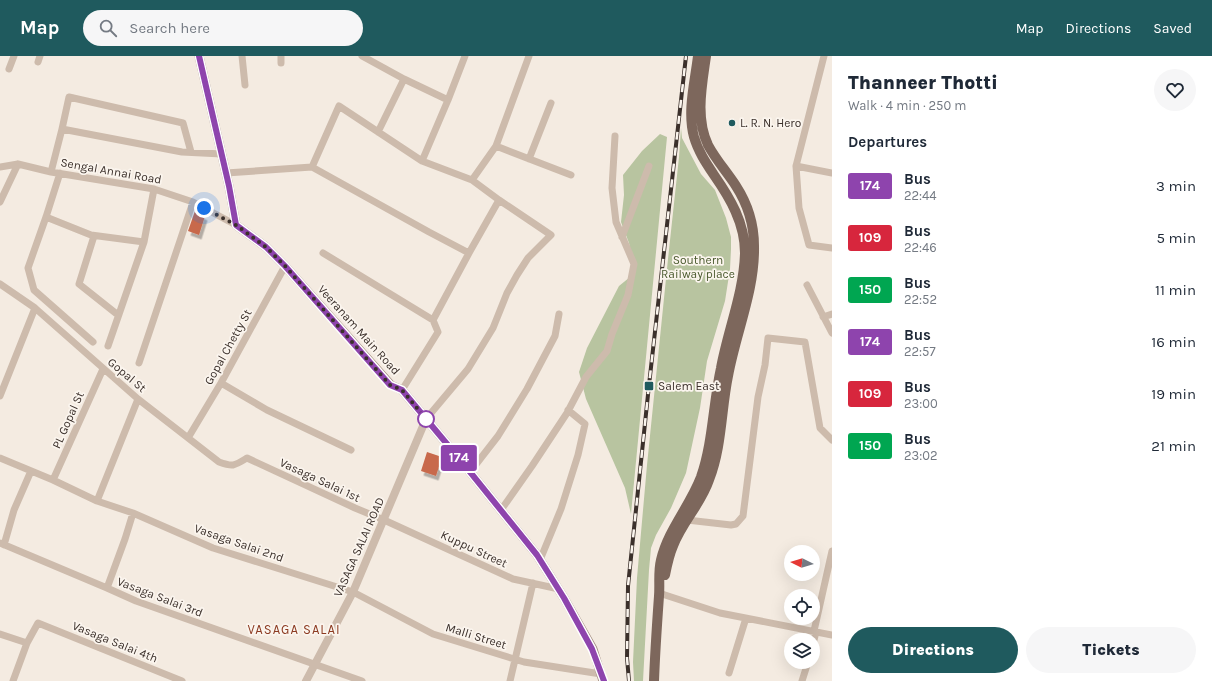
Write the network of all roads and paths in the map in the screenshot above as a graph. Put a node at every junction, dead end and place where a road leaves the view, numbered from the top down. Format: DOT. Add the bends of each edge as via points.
graph roads {
  1 [pos="14,56"];
  2 [pos="199,56"];
  3 [pos="242,56"];
  4 [pos="362,56"];
  5 [pos="465,56"];
  6 [pos="529,56"];
  7 [pos="698,56"];
  8 [pos="706,56"];
  9 [pos="824,56"];
  10 [pos="9,69"];
  11 [pos="404,79"];
  12 [pos="245,85"];
  13 [pos="448,100"];
  14 [pos="551,103"];
  15 [pos="62,128"];
  16 [pos="378,132"];
  17 [pos="616,136"];
  18 [pos="496,146"];
  19 [pos="191,152"];
  20 [pos="222,154"];
  21 [pos="529,159"];
  22 [pos="422,161"];
  23 [pos="18,164"];
  24 [pos="648,166"];
  25 [pos="796,166"];
  26 [pos="0,167"];
  27 [pos="312,167"];
  28 [pos="51,172"];
  29 [pos="832,172"];
  30 [pos="60,173"];
  31 [pos="226,173"];
  32 [pos="571,175"];
  33 [pos="472,180"];
  34 [pos="154,189"];
  35 [pos="499,200"];
  36 [pos="0,202"];
  37 [pos="193,202"];
  38 [pos="46,217"];
  39 [pos="236,225"];
  40 [pos="94,236"];
  41 [pos="622,238"];
  42 [pos="144,242"];
  43 [pos="832,248"];
  44 [pos="323,253"];
  45 [pos="469,253"];
  46 [pos="285,266"];
  47 [pos="0,284"];
  48 [pos="807,285"];
  49 [pos="35,308"];
  50 [pos="559,314"];
  51 [pos="832,314"];
  52 [pos="118,315"];
  53 [pos="823,317"];
  54 [pos="433,320"];
  55 [pos="832,334"];
  56 [pos="93,342"];
  57 [pos="108,346"];
  58 [pos="139,363"];
  59 [pos="103,369"];
  60 [pos="221,383"];
  61 [pos="402,390"];
  62 [pos="0,396"];
  63 [pos="138,399"];
  64 [pos="568,410"];
  65 [pos="426,419"];
  66 [pos="188,438"];
  67 [pos="832,440"];
  68 [pos="351,450"];
  69 [pos="0,458"];
  70 [pos="246,458"];
  71 [pos="31,471"];
  72 [pos="470,472"];
  73 [pos="53,480"];
  74 [pos="97,501"];
  75 [pos="501,510"];
  76 [pos="133,513"];
  77 [pos="384,520"];
  78 [pos="687,520"];
  79 [pos="2,544"];
  80 [pos="832,551"];
  81 [pos="540,560"];
  82 [pos="533,583"];
  83 [pos="107,588"];
  84 [pos="559,589"];
  85 [pos="353,592"];
  86 [pos="659,593"];
  87 [pos="746,618"];
  88 [pos="815,632"];
  89 [pos="0,634"];
  90 [pos="832,635"];
  91 [pos="27,643"];
  92 [pos="515,659"];
  93 [pos="315,665"];
  94 [pos="806,669"];
  95 [pos="729,673"];
  96 [pos="602,677"];
  97 [pos="13,681"];
  98 [pos="182,681"];
  99 [pos="306,681"];
  100 [pos="362,681"];
  101 [pos="510,681"];
  102 [pos="654,681"];
  103 [pos="802,681"];
  1 -- 10 [label="street"];
  2 -- 20 [label="main road"];
  3 -- 12 [label="street"];
  4 -- 11 [label="street"];
  5 -- 13 [label="street"];
  6 -- 18 [label="street"];
  7 -- 86 [label="main road" via="692,99 694,137 698,149 737,212 745,252 742,281 721,367 705,463 696,488 664,548 659,571"];
  8 -- 78 [label="main road" via="701,92 704,132 708,145 737,187 745,204 753,230 754,245 751,283 728,374 716,459 705,492"];
  9 -- 25 [label="street"];
  11 -- 13 [label="street"];
  11 -- 16 [label="street"];
  13 -- 22 [label="street"];
  14 -- 21 [label="street"];
  15 -- 19 [label="street"];
  15 -- 19 [label="street" via="69,97 183,123"];
  15 -- 28 [label="street"];
  16 -- 22 [label="street"];
  16 -- 27 [label="street" via="339,106"];
  17 -- 41 [label="street" via="612,188 616,222"];
  18 -- 21 [label="street"];
  18 -- 33 [label="street"];
  19 -- 20 [label="street"];
  20 -- 31 [label="main road"];
  21 -- 32 [label="street"];
  22 -- 33 [label="street"];
  23 -- 26 [label="street, Sengal Annai Road"];
  23 -- 28 [label="street, Sengal Annai Road"];
  23 -- 36 [label="street"];
  24 -- 41 [label="street"];
  25 -- 29 [label="street"];
  25 -- 43 [label="street" via="799,208 809,245"];
  27 -- 31 [label="street"];
  27 -- 45 [label="street"];
  28 -- 30 [label="street, Sengal Annai Road"];
  30 -- 34 [label="street, Sengal Annai Road"];
  30 -- 38 [label="street"];
  31 -- 39 [label="main road"];
  33 -- 35 [label="street"];
  34 -- 37 [label="street, Sengal Annai Road"];
  34 -- 42 [label="street"];
  35 -- 45 [label="street"];
  35 -- 65 [label="street" via="552,235 528,258 508,293 493,328 468,369"];
  37 -- 39 [label="street, Sengal Annai Road"];
  37 -- 58 [label="street"];
  38 -- 40 [label="street"];
  38 -- 56 [label="street" via="28,268 34,290"];
  39 -- 46 [label="main road, Veeranam Main Road" via="266,247"];
  40 -- 42 [label="street"];
  40 -- 52 [label="street" via="79,284"];
  41 -- 64 [label="street" via="634,264 628,295 607,351 586,377"];
  42 -- 52 [label="street"];
  44 -- 54 [label="street"];
  45 -- 54 [label="street"];
  46 -- 60 [label="street, Gopal Chetty St"];
  46 -- 61 [label="main road, Veeranam Main Road" via="390,385"];
  47 -- 49 [label="street, Gopal St"];
  48 -- 53 [label="street"];
  49 -- 59 [label="street, Gopal St"];
  49 -- 62 [label="street"];
  50 -- 72 [label="street" via="555,336 527,389 498,436"];
  51 -- 53 [label="street"];
  52 -- 57 [label="street"];
  53 -- 55 [label="street"];
  54 -- 61 [label="street" via="438,332"];
  59 -- 63 [label="street, Gopal St"];
  59 -- 73 [label="street, PL Gopal St"];
  60 -- 66 [label="street, Gopal Chetty St"];
  60 -- 68 [label="street" via="267,410"];
  61 -- 65 [label="main road, Veeranam Main Road"];
  63 -- 66 [label="street, Gopal St"];
  63 -- 74 [label="street"];
  64 -- 75 [label="street"];
  64 -- 81 [label="street" via="585,424 564,503"];
  65 -- 72 [label="main road, Veeranam Main Road"];
  65 -- 77 [label="street, VASAGA SALAI ROAD"];
  66 -- 70 [label="street, Gopal St" via="219,462 227,465 235,465"];
  67 -- 78 [label="street" via="820,428 805,342 768,338 743,516 736,524 731,525"];
  69 -- 71 [label="street, Vasaga Salai 2nd"];
  70 -- 77 [label="street, Vasaga Salai 1st"];
  71 -- 73 [label="street, Vasaga Salai 2nd"];
  71 -- 79 [label="street"];
  72 -- 75 [label="main road, Veeranam Main Road"];
  73 -- 74 [label="street, Vasaga Salai 2nd"];
  74 -- 76 [label="street, Vasaga Salai 2nd"];
  75 -- 81 [label="main road, Veeranam Main Road"];
  76 -- 83 [label="street"];
  76 -- 85 [label="street, Vasaga Salai 2nd" via="213,548"];
  77 -- 82 [label="street, Kuppu Street" via="513,579"];
  77 -- 85 [label="street, VASAGA SALAI ROAD"];
  78 -- 86 [label="main road" via="673,545"];
  79 -- 83 [label="street, Vasaga Salai 3rd"];
  80 -- 88 [label="street"];
  81 -- 84 [label="main road, Veeranam Main Road"];
  82 -- 84 [label="street, Kuppu Street"];
  82 -- 92 [label="street"];
  83 -- 93 [label="street, Vasaga Salai 3rd" via="136,601"];
  84 -- 96 [label="main road, Veeranam Main Road" via="592,649"];
  85 -- 92 [label="street, Malli Street" via="433,634"];
  85 -- 93 [label="street, VASAGA SALAI ROAD"];
  86 -- 87 [label="street" via="720,613"];
  86 -- 102 [label="main road"];
  87 -- 88 [label="street"];
  87 -- 95 [label="street"];
  88 -- 90 [label="street"];
  89 -- 91 [label="street"];
  91 -- 97 [label="street"];
  91 -- 98 [label="street, Vasaga Salai 4th" via="38,623"];
  92 -- 96 [label="street, Malli Street"];
  92 -- 101 [label="street"];
  93 -- 99 [label="street, VASAGA SALAI ROAD"];
  93 -- 100 [label="street, Vasaga Salai 3rd"];
  94 -- 103 [label="street"];
}
